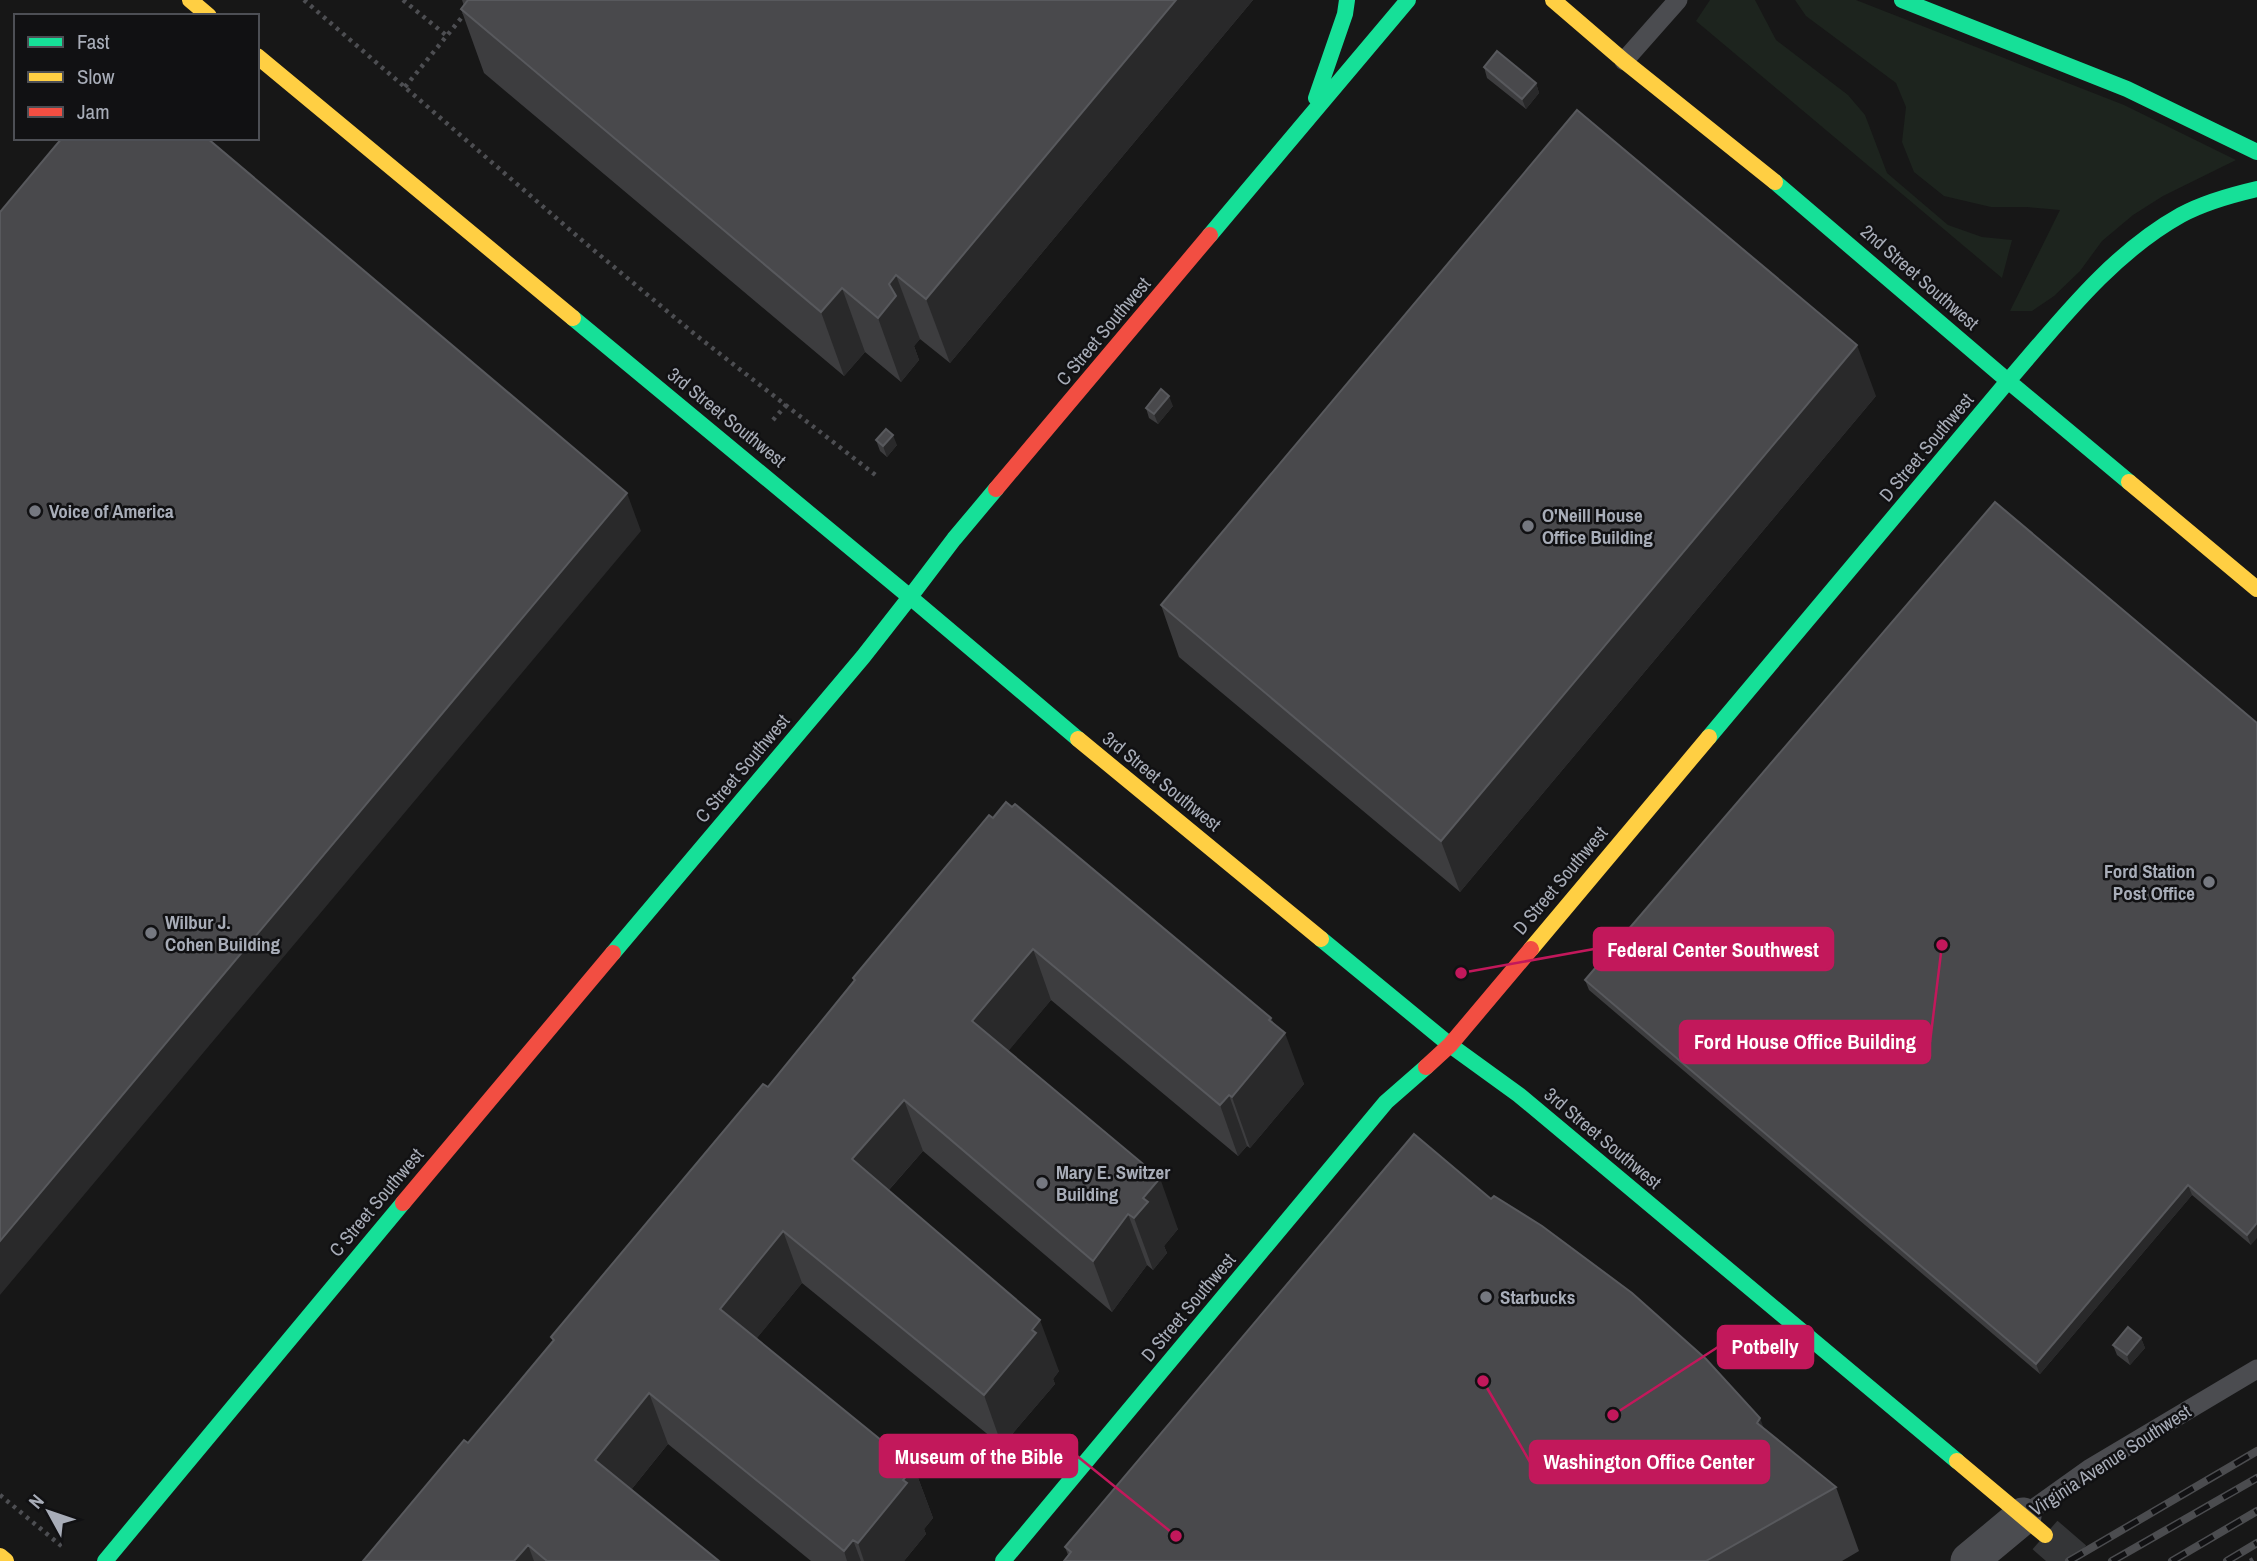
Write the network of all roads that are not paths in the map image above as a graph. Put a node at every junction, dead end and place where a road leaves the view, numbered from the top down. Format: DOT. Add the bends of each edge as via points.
graph roads {
  1 [pos="190,0"];
  2 [pos="1347,0"];
  3 [pos="1408,0"];
  4 [pos="1553,0"];
  5 [pos="1678,0"];
  6 [pos="1902,0"];
  7 [pos="207,14"];
  8 [pos="259,58"];
  9 [pos="1624,61"];
  10 [pos="1309,120"];
  11 [pos="2257,152"];
  12 [pos="2253,190"];
  13 [pos="2008,381"];
  14 [pos="2253,578"];
  15 [pos="910,597"];
  16 [pos="1450,1045"];
  17 [pos="2257,1369"];
  18 [pos="2034,1525"];
  19 [pos="0,1556"];
  20 [pos="6,1561"];
  21 [pos="105,1561"];
  22 [pos="1003,1561"];
  23 [pos="1969,1561"];
  1 -- 7 [label="main road"];
  2 -- 10 [label="main road"];
  3 -- 10 [label="main road, C Street Southwest"];
  4 -- 9 [label="main road, 2nd Street Southwest"];
  5 -- 9 [label="lane"];
  6 -- 11 [label="main road" via="2205,123"];
  8 -- 15 [label="main road, 3rd Street Southwest"];
  9 -- 13 [label="main road, 2nd Street Southwest" via="1790,194"];
  10 -- 15 [label="main road, C Street Southwest"];
  12 -- 13 [label="main road, D Street Southwest" via="2182,215 2113,265"];
  13 -- 14 [label="main road, 2nd Street Southwest"];
  13 -- 16 [label="main road, D Street Southwest"];
  15 -- 16 [label="main road, 3rd Street Southwest"];
  15 -- 21 [label="main road, C Street Southwest"];
  16 -- 18 [label="main road, 3rd Street Southwest" via="1519,1096"];
  16 -- 22 [label="main road, D Street Southwest" via="1386,1102"];
  17 -- 18 [label="lane, Virginia Avenue Southwest" via="2089,1469"];
  18 -- 23 [label="street, Virginia Avenue Southwest"];
  19 -- 20 [label="main road"];
}
